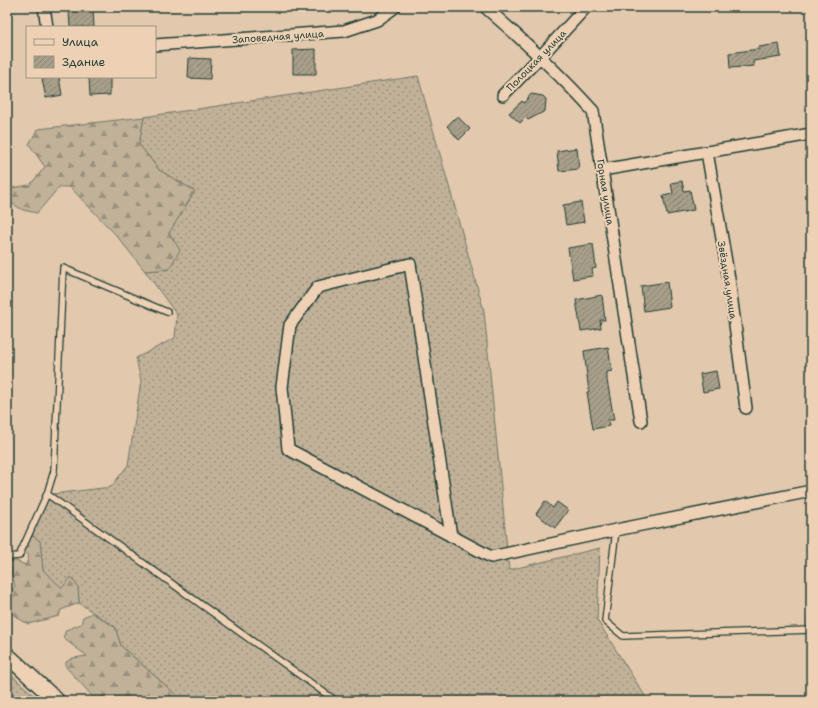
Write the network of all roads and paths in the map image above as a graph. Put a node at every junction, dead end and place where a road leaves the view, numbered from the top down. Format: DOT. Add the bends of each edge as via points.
graph roads {
  1 [pos="44,7"];
  2 [pos="395,7"];
  3 [pos="485,7"];
  4 [pos="586,7"];
  5 [pos="47,26"];
  6 [pos="156,45"];
  7 [pos="541,56"];
  8 [pos="503,95"];
  9 [pos="811,134"];
  10 [pos="707,152"];
  11 [pos="602,170"];
  12 [pos="167,312"];
  13 [pos="746,408"];
  14 [pos="641,421"];
  15 [pos="811,491"];
  16 [pos="47,494"];
  17 [pos="616,530"];
  18 [pos="451,536"];
  19 [pos="7,557"];
  20 [pos="811,630"];
  21 [pos="7,655"];
  22 [pos="57,701"];
  23 [pos="336,701"];
  1 -- 5 [label="street"];
  2 -- 6 [label="street, Заповедная улица" via="377,20 344,31"];
  3 -- 7 [label="street, Горная улица"];
  4 -- 7 [label="street, Полоцкая улица"];
  7 -- 8 [label="street, Полоцкая улица"];
  7 -- 11 [label="street, Горная улица" via="593,110"];
  9 -- 10 [label="street"];
  10 -- 11 [label="street"];
  10 -- 13 [label="street, Звёздная улица" via="729,279"];
  11 -- 14 [label="street, Горная улица"];
  12 -- 16 [label="lane" via="63,268 54,471"];
  15 -- 17 [label="street"];
  16 -- 19 [label="lane" via="19,556"];
  16 -- 23 [label="lane"];
  17 -- 18 [label="street" via="491,557"];
  17 -- 20 [label="lane" via="605,621 623,636"];
  18 -- 18 [label="street" via="410,264 318,287 290,325 282,387 288,449"];
  21 -- 22 [label="main road"];
}
